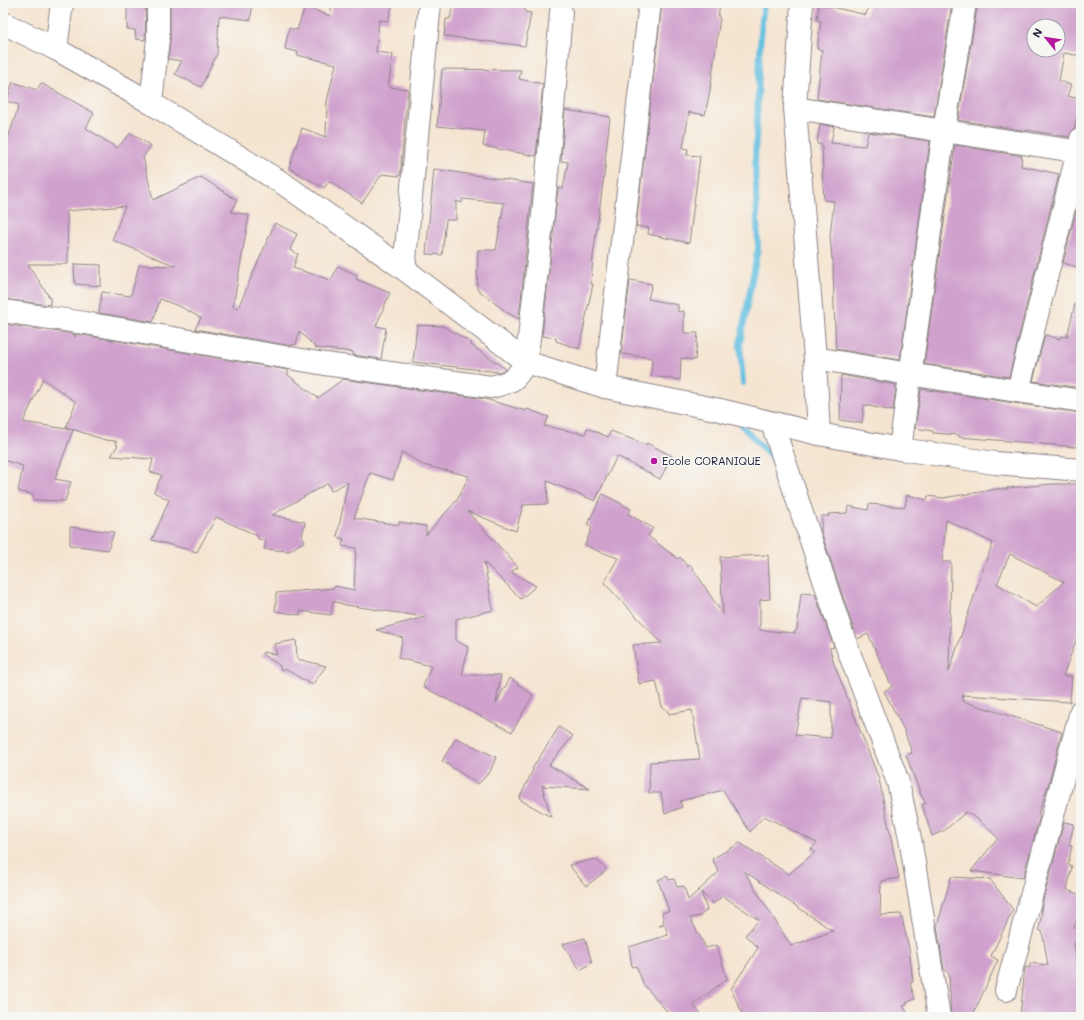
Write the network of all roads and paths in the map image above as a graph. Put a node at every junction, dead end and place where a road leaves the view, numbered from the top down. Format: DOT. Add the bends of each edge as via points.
graph roads {
  1 [pos="62,3"];
  2 [pos="158,3"];
  3 [pos="430,3"];
  4 [pos="650,3"];
  5 [pos="802,3"];
  6 [pos="965,3"];
  7 [pos="561,12"];
  8 [pos="3,23"];
  9 [pos="56,49"];
  10 [pos="151,103"];
  11 [pos="795,108"];
  12 [pos="944,130"];
  13 [pos="1080,148"];
  14 [pos="404,269"];
  15 [pos="3,311"];
  16 [pos="815,358"];
  17 [pos="526,362"];
  18 [pos="909,374"];
  19 [pos="604,387"];
  20 [pos="1018,391"];
  21 [pos="1081,401"];
  22 [pos="772,423"];
  23 [pos="819,434"];
  24 [pos="900,449"];
  25 [pos="1081,470"];
  26 [pos="1081,711"];
  27 [pos="1006,990"];
  28 [pos="939,1017"];
  1 -- 9 [label="street"];
  2 -- 10 [label="street" via="158,39"];
  3 -- 14 [label="street"];
  4 -- 19 [label="street"];
  5 -- 11 [label="street"];
  6 -- 12 [label="street"];
  7 -- 17 [label="street" via="553,122"];
  8 -- 9 [label="street"];
  9 -- 10 [label="street"];
  10 -- 14 [label="street" via="284,184"];
  11 -- 12 [label="street"];
  11 -- 16 [label="street"];
  12 -- 13 [label="street"];
  12 -- 18 [label="street"];
  13 -- 20 [label="street"];
  14 -- 17 [label="street"];
  15 -- 17 [label="street" via="325,364 491,387 510,382 518,376"];
  16 -- 18 [label="street"];
  16 -- 23 [label="street"];
  17 -- 19 [label="street"];
  18 -- 20 [label="street"];
  18 -- 24 [label="street"];
  19 -- 22 [label="street"];
  20 -- 21 [label="street"];
  22 -- 23 [label="street"];
  22 -- 28 [label="street" via="841,631 898,782 910,838"];
  23 -- 24 [label="street"];
  24 -- 25 [label="street" via="995,463"];
  26 -- 27 [label="street"];
}
